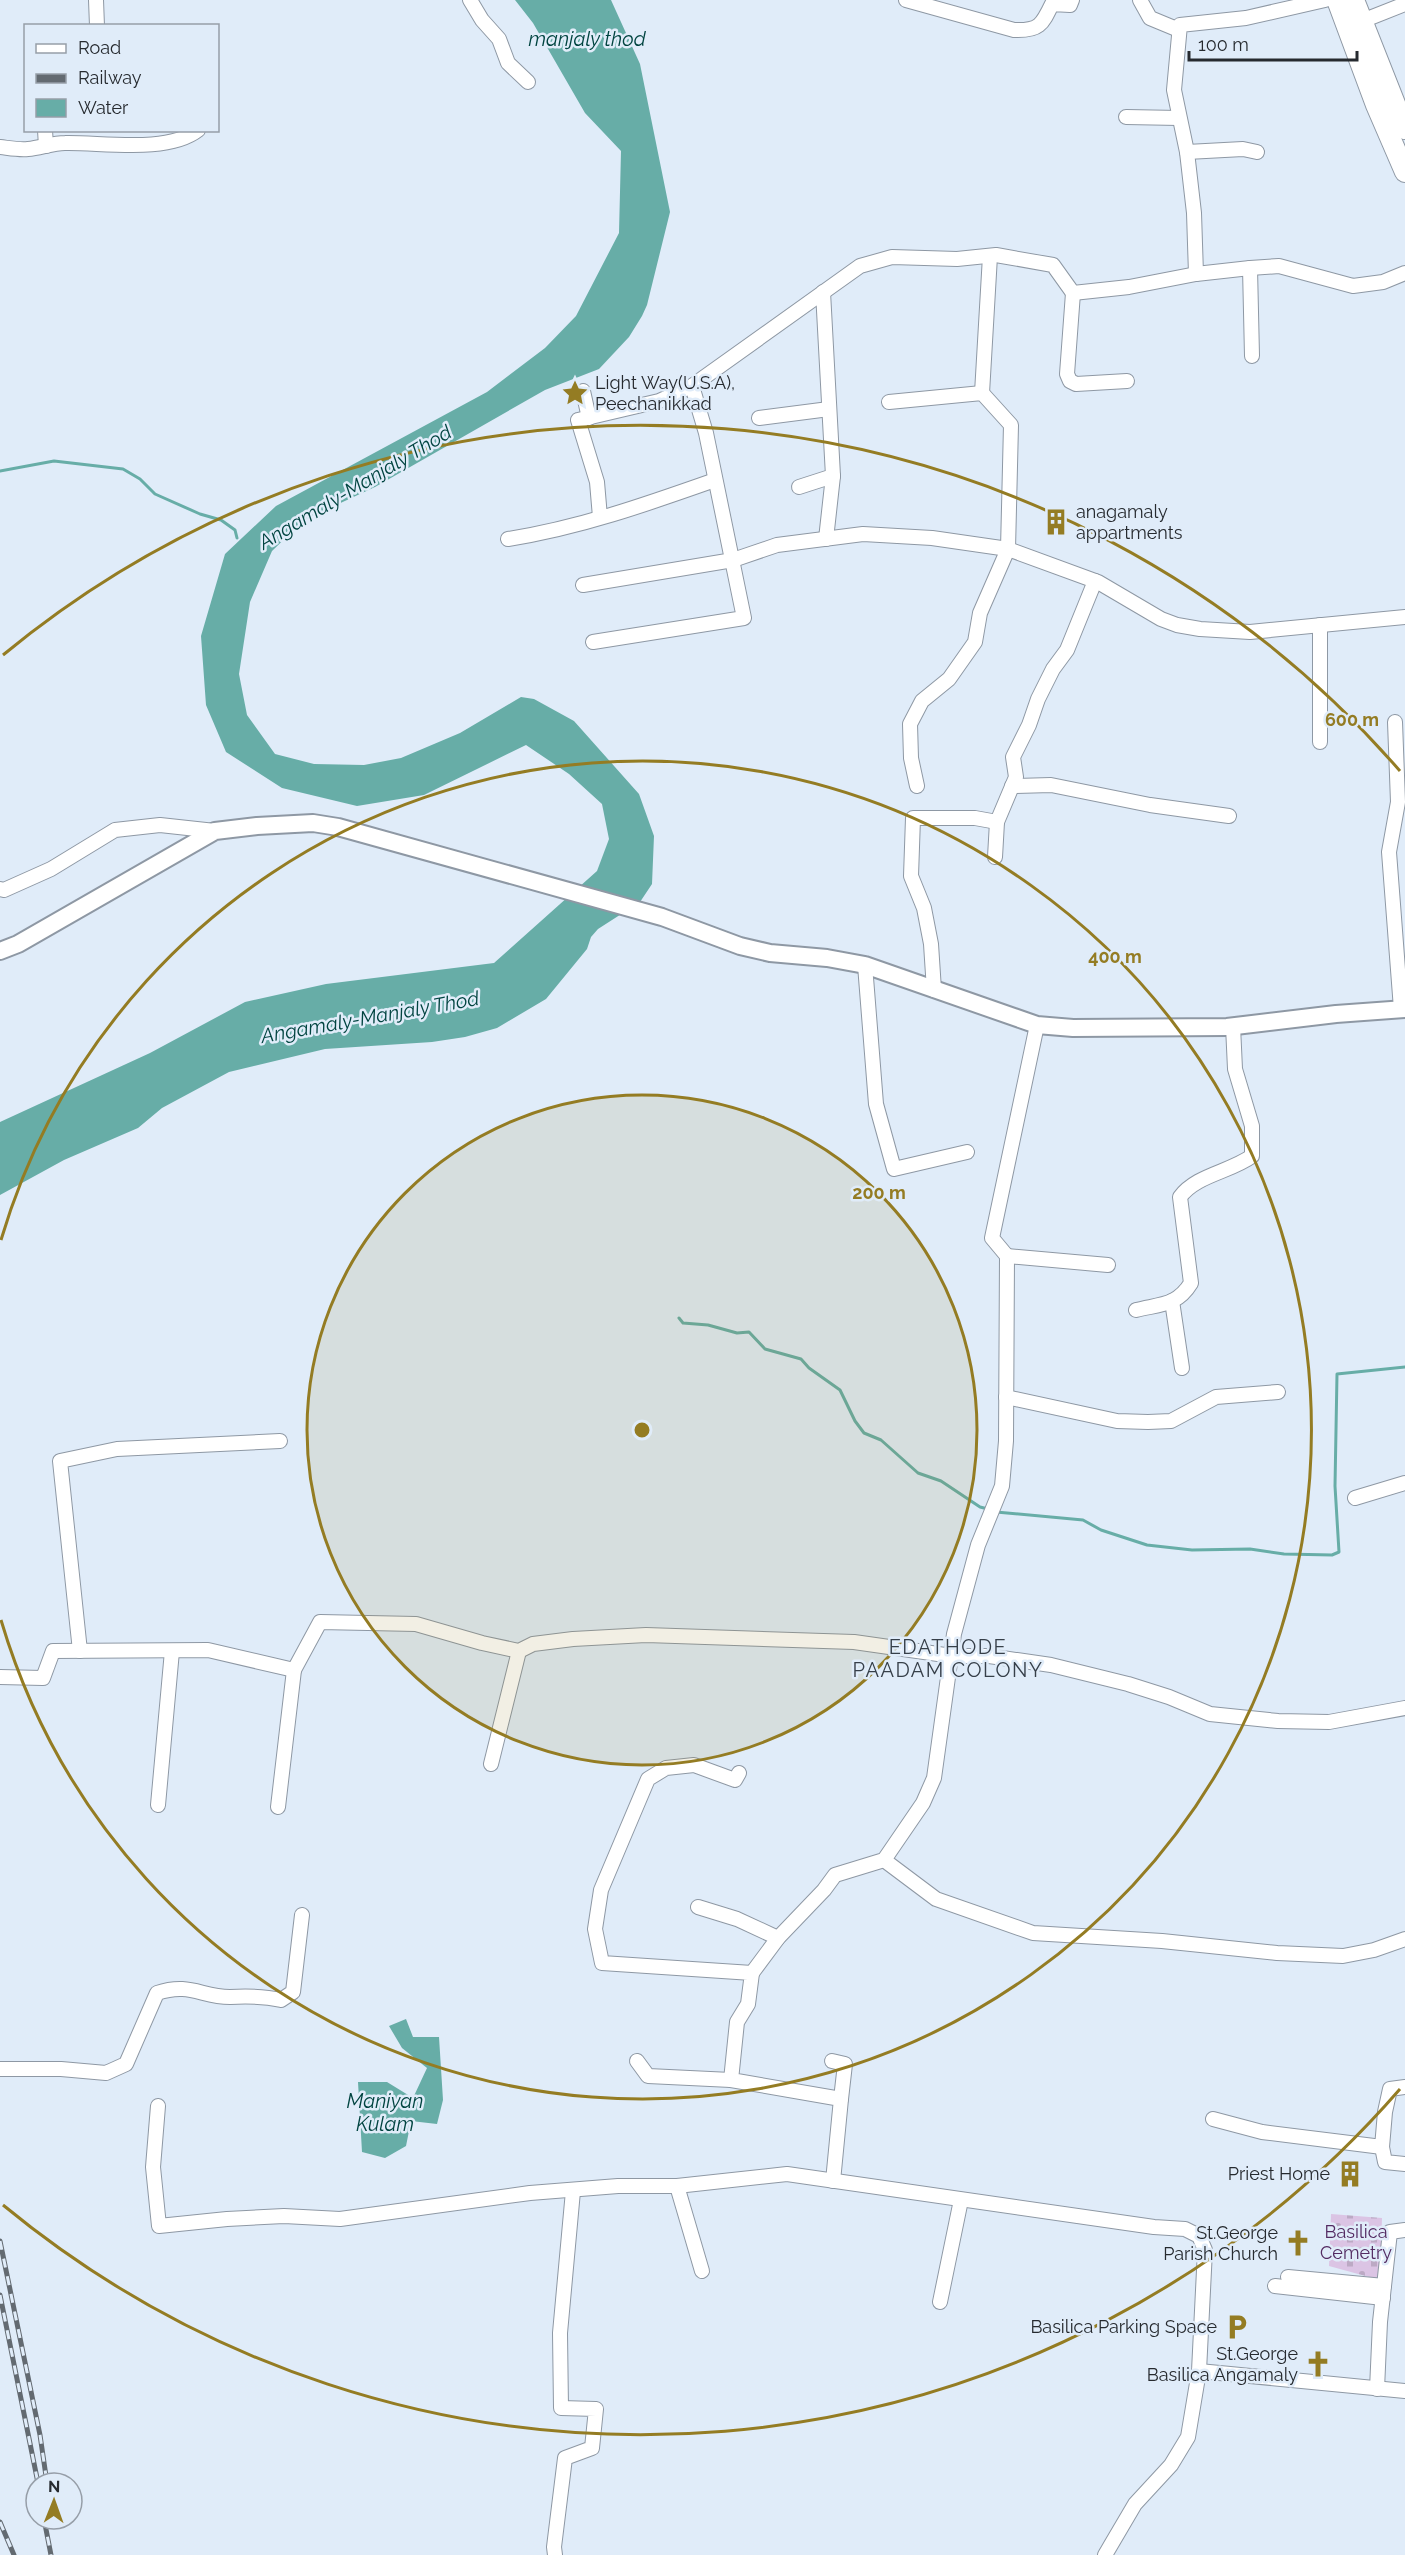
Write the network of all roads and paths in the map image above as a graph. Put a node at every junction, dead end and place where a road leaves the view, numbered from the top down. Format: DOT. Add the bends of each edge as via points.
graph roads {
  1 [pos="96,0"];
  2 [pos="470,0"];
  3 [pos="906,0"];
  4 [pos="1072,0"];
  5 [pos="1140,0"];
  6 [pos="1325,0"];
  7 [pos="1337,0"];
  8 [pos="1354,0"];
  9 [pos="1405,4"];
  10 [pos="1362,21"];
  11 [pos="97,24"];
  12 [pos="1179,30"];
  13 [pos="528,82"];
  14 [pos="1126,117"];
  15 [pos="1179,118"];
  16 [pos="1405,129"];
  17 [pos="45,132"];
  18 [pos="195,132"];
  19 [pos="46,146"];
  20 [pos="0,147"];
  21 [pos="1187,152"];
  22 [pos="1257,152"];
  23 [pos="1405,172"];
  24 [pos="990,256"];
  25 [pos="1250,268"];
  26 [pos="1405,273"];
  27 [pos="1196,274"];
  28 [pos="823,292"];
  29 [pos="1073,293"];
  30 [pos="1252,356"];
  31 [pos="1127,381"];
  32 [pos="692,386"];
  33 [pos="584,391"];
  34 [pos="982,393"];
  35 [pos="889,402"];
  36 [pos="830,409"];
  37 [pos="589,418"];
  38 [pos="759,418"];
  39 [pos="833,476"];
  40 [pos="715,480"];
  41 [pos="799,487"];
  42 [pos="600,517"];
  43 [pos="508,538"];
  44 [pos="826,538"];
  45 [pos="1008,549"];
  46 [pos="734,560"];
  47 [pos="1095,581"];
  48 [pos="583,585"];
  49 [pos="1405,617"];
  50 [pos="1320,625"];
  51 [pos="593,642"];
  52 [pos="1395,722"];
  53 [pos="1320,742"];
  54 [pos="917,786"];
  55 [pos="1012,786"];
  56 [pos="1229,816"];
  57 [pos="997,822"];
  58 [pos="215,831"];
  59 [pos="995,857"];
  60 [pos="0,890"];
  61 [pos="0,951"];
  62 [pos="865,965"];
  63 [pos="934,990"];
  64 [pos="1403,1009"];
  65 [pos="1037,1025"];
  66 [pos="1233,1026"];
  67 [pos="967,1152"];
  68 [pos="1006,1256"];
  69 [pos="1108,1265"];
  70 [pos="1173,1301"];
  71 [pos="1136,1310"];
  72 [pos="1182,1368"];
  73 [pos="1278,1392"];
  74 [pos="1006,1397"];
  75 [pos="280,1441"];
  76 [pos="1405,1482"];
  77 [pos="1355,1498"];
  78 [pos="172,1651"];
  79 [pos="519,1651"];
  80 [pos="80,1652"];
  81 [pos="952,1656"];
  82 [pos="294,1670"];
  83 [pos="0,1677"];
  84 [pos="1405,1708"];
  85 [pos="491,1764"];
  86 [pos="739,1773"];
  87 [pos="158,1805"];
  88 [pos="278,1807"];
  89 [pos="885,1860"];
  90 [pos="698,1907"];
  91 [pos="302,1915"];
  92 [pos="778,1938"];
  93 [pos="1405,1939"];
  94 [pos="752,1973"];
  95 [pos="637,2061"];
  96 [pos="832,2061"];
  97 [pos="0,2068"];
  98 [pos="731,2080"];
  99 [pos="1405,2087"];
  100 [pos="841,2099"];
  101 [pos="158,2106"];
  102 [pos="1213,2119"];
  103 [pos="1382,2147"];
  104 [pos="1405,2164"];
  105 [pos="833,2181"];
  106 [pos="677,2186"];
  107 [pos="573,2191"];
  108 [pos="961,2200"];
  109 [pos="1405,2230"];
  110 [pos="702,2271"];
  111 [pos="1288,2277"];
  112 [pos="1275,2286"];
  113 [pos="1384,2292"];
  114 [pos="940,2302"];
  115 [pos="1199,2371"];
  116 [pos="1377,2389"];
  117 [pos="1405,2391"];
  118 [pos="555,2555"];
  119 [pos="1105,2555"];
  1 -- 11 [label="street"];
  2 -- 13 [label="street" via="499,39 508,63"];
  3 -- 4 [label="street" via="1014,30 1030,30 1043,23 1052,4 1070,5"];
  5 -- 12 [label="street" via="1150,18"];
  6 -- 12 [label="street" via="1246,18 1180,25"];
  7 -- 23 [label="highway"];
  8 -- 10 [label="highway"];
  9 -- 10 [label="street"];
  10 -- 16 [label="highway"];
  12 -- 15 [label="street" via="1174,90"];
  14 -- 15 [label="street"];
  15 -- 21 [label="street"];
  17 -- 19 [label="street"];
  18 -- 19 [label="street" via="150,145"];
  19 -- 20 [label="street"];
  21 -- 22 [label="street"];
  21 -- 27 [label="street"];
  24 -- 28 [label="street" via="892,257 860,266"];
  24 -- 29 [label="street" via="1053,265"];
  24 -- 34 [label="street"];
  25 -- 26 [label="street" via="1279,266 1353,286 1383,282"];
  25 -- 27 [label="street"];
  25 -- 30 [label="street"];
  27 -- 29 [label="street"];
  28 -- 32 [label="street"];
  28 -- 36 [label="street"];
  29 -- 31 [label="street" via="1067,374 1070,381"];
  32 -- 37 [label="street" via="659,401"];
  32 -- 40 [label="street"];
  33 -- 37 [label="street"];
  34 -- 35 [label="street"];
  34 -- 45 [label="street" via="1011,425"];
  36 -- 38 [label="street"];
  36 -- 39 [label="street"];
  37 -- 42 [label="street" via="578,420 597,482"];
  39 -- 41 [label="street"];
  39 -- 44 [label="street"];
  40 -- 42 [label="street"];
  40 -- 46 [label="street"];
  42 -- 43 [label="street"];
  44 -- 45 [label="street" via="863,534 932,538"];
  44 -- 46 [label="street" via="777,545"];
  45 -- 47 [label="street"];
  45 -- 54 [label="street" via="980,613 975,642 949,679 922,701 910,724"];
  46 -- 48 [label="street"];
  46 -- 51 [label="street" via="742,620"];
  47 -- 50 [label="street" via="1161,619 1189,627 1250,632"];
  47 -- 55 [label="street" via="1067,650 1053,669 1013,757 1016,777"];
  49 -- 50 [label="street"];
  50 -- 53 [label="street"];
  52 -- 64 [label="street" via="1398,802 1389,852"];
  55 -- 56 [label="street" via="1051,785"];
  55 -- 57 [label="street"];
  57 -- 59 [label="street"];
  57 -- 63 [label="street" via="914,818 911,876 924,908"];
  58 -- 60 [label="street" via="160,825 115,831 51,869"];
  58 -- 61 [label="main road"];
  58 -- 62 [label="main road" via="313,823 338,827 663,917 740,946"];
  62 -- 63 [label="main road"];
  62 -- 67 [label="street" via="876,1104 894,1169"];
  63 -- 65 [label="main road"];
  64 -- 66 [label="main road"];
  65 -- 66 [label="main road" via="1151,1029"];
  65 -- 68 [label="street" via="992,1238"];
  66 -- 70 [label="street" via="1235,1069 1252,1126 1252,1156 1240,1165 1188,1185 1180,1197 1191,1283 1183,1296"];
  68 -- 69 [label="street"];
  68 -- 74 [label="street"];
  70 -- 71 [label="street"];
  70 -- 72 [label="street"];
  73 -- 74 [label="street" via="1216,1397 1171,1420 1148,1422 1117,1421"];
  74 -- 81 [label="street" via="1002,1486 978,1545 954,1634"];
  75 -- 80 [label="street" via="117,1449 60,1461"];
  76 -- 77 [label="street"];
  78 -- 80 [label="street"];
  78 -- 82 [label="street" via="208,1650"];
  78 -- 87 [label="street"];
  79 -- 81 [label="street" via="533,1644 635,1635 854,1642"];
  79 -- 82 [label="street" via="416,1624 320,1622"];
  79 -- 85 [label="street"];
  80 -- 83 [label="street" via="53,1651 43,1678"];
  81 -- 84 [label="street" via="989,1656 1069,1670 1148,1690 1210,1714 1329,1722"];
  81 -- 89 [label="street" via="934,1778 923,1803"];
  82 -- 88 [label="street"];
  86 -- 94 [label="street" via="735,1780 694,1765 666,1768 648,1779 601,1890 595,1929 602,1963"];
  89 -- 92 [label="street" via="834,1875"];
  89 -- 93 [label="street" via="936,1899 1033,1933 1343,1956"];
  90 -- 92 [label="street"];
  91 -- 97 [label="street" via="293,1992 281,2000 174,1988 157,1993 126,2064 106,2073"];
  92 -- 94 [label="street"];
  94 -- 98 [label="street" via="748,2004 736,2022"];
  95 -- 98 [label="street" via="648,2076"];
  96 -- 100 [label="street" via="845,2064"];
  98 -- 100 [label="street"];
  99 -- 103 [label="street" via="1390,2090"];
  100 -- 105 [label="street"];
  101 -- 107 [label="street" via="153,2167 159,2226 227,2218 340,2219 530,2193"];
  102 -- 103 [label="street" via="1262,2132"];
  103 -- 104 [label="street" via="1384,2162"];
  105 -- 106 [label="street" via="788,2174"];
  105 -- 108 [label="street"];
  106 -- 107 [label="street"];
  106 -- 110 [label="street"];
  107 -- 118 [label="street" via="560,2333 561,2408 596,2409 592,2448 565,2458"];
  108 -- 114 [label="street"];
  108 -- 115 [label="street" via="1185,2229 1199,2236 1205,2250"];
  109 -- 113 [label="street" via="1390,2232"];
  111 -- 113 [label="street"];
  112 -- 113 [label="street"];
  113 -- 116 [label="street"];
  115 -- 116 [label="street"];
  115 -- 119 [label="street" via="1188,2437 1171,2465 1135,2504"];
  116 -- 117 [label="street"];
}
